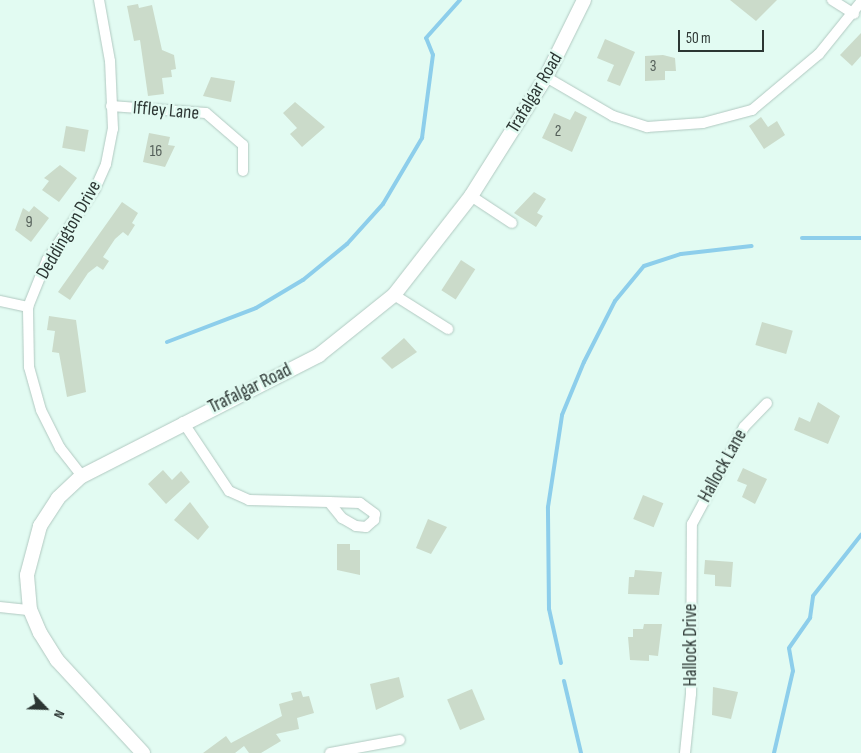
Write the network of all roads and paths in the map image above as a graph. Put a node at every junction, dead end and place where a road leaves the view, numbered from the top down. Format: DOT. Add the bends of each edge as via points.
graph roads {
  1 [pos="98,0"];
  2 [pos="584,0"];
  3 [pos="832,0"];
  4 [pos="861,2"];
  5 [pos="854,14"];
  6 [pos="546,77"];
  7 [pos="111,106"];
  8 [pos="243,172"];
  9 [pos="471,196"];
  10 [pos="512,224"];
  11 [pos="394,295"];
  12 [pos="0,301"];
  13 [pos="28,307"];
  14 [pos="448,329"];
  15 [pos="767,403"];
  16 [pos="183,422"];
  17 [pos="82,476"];
  18 [pos="329,502"];
  19 [pos="691,536"];
  20 [pos="0,607"];
  21 [pos="30,610"];
  22 [pos="400,740"];
  23 [pos="143,753"];
  24 [pos="330,753"];
  25 [pos="685,753"];
  1 -- 7 [label="street, Deddington Drive" via="110,61"];
  2 -- 6 [label="street, Trafalgar Road"];
  3 -- 5 [label="street"];
  4 -- 5 [label="street"];
  5 -- 6 [label="street" via="819,54 752,110 704,123 647,127 614,116"];
  6 -- 9 [label="street, Trafalgar Road"];
  7 -- 8 [label="street, Iffley Lane" via="206,113 243,145"];
  7 -- 13 [label="street, Deddington Drive" via="113,129 95,189 47,260"];
  9 -- 10 [label="street"];
  9 -- 11 [label="street, Trafalgar Road"];
  11 -- 14 [label="street"];
  11 -- 16 [label="street, Trafalgar Road" via="319,355"];
  12 -- 13 [label="street"];
  13 -- 17 [label="street, Deddington Drive" via="29,367 40,410 60,448"];
  15 -- 19 [label="street, Hallock Lane" via="744,426 714,477 692,524"];
  16 -- 17 [label="street, Trafalgar Road"];
  16 -- 18 [label="street" via="229,491 249,500"];
  17 -- 21 [label="street, Trafalgar Road" via="58,498 40,526 27,575"];
  19 -- 25 [label="street, Hallock Drive" via="691,694"];
  20 -- 21 [label="street"];
  21 -- 23 [label="street, Trafalgar Road" via="57,660"];
  22 -- 24 [label="street"];
}
